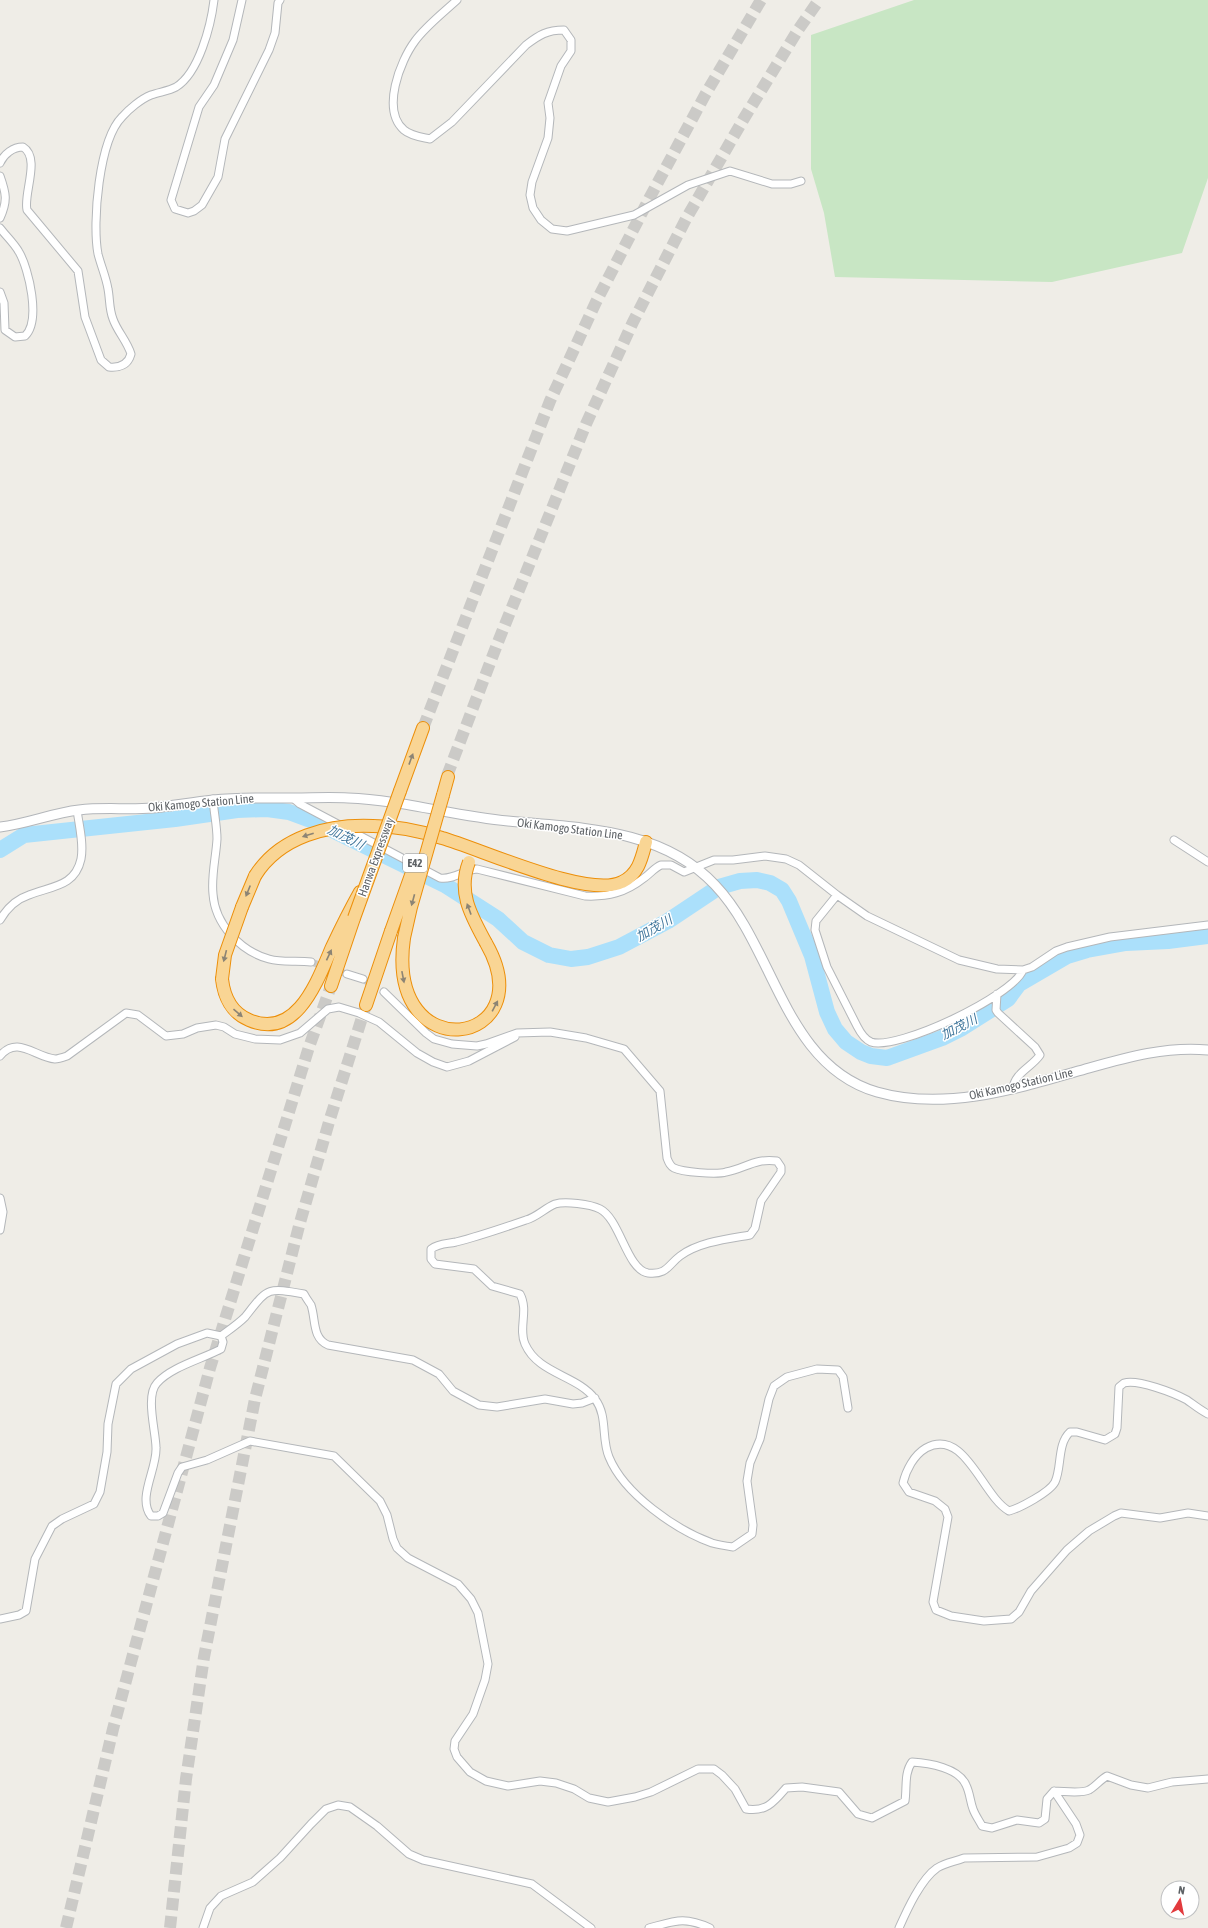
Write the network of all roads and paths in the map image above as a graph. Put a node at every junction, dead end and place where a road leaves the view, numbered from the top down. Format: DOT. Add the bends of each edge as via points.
graph roads {
  1 [pos="214,0"];
  2 [pos="242,0"];
  3 [pos="280,0"];
  4 [pos="457,0"];
  5 [pos="0,163"];
  6 [pos="0,176"];
  7 [pos="800,181"];
  8 [pos="0,218"];
  9 [pos="0,228"];
  10 [pos="0,292"];
  11 [pos="423,728"];
  12 [pos="448,776"];
  13 [pos="441,795"];
  14 [pos="293,798"];
  15 [pos="214,802"];
  16 [pos="77,810"];
  17 [pos="0,827"];
  18 [pos="1174,840"];
  19 [pos="646,842"];
  20 [pos="480,850"];
  21 [pos="1208,862"];
  22 [pos="695,866"];
  23 [pos="837,895"];
  24 [pos="351,916"];
  25 [pos="0,920"];
  26 [pos="1208,925"];
  27 [pos="311,962"];
  28 [pos="1023,970"];
  29 [pos="347,974"];
  30 [pos="363,979"];
  31 [pos="331,986"];
  32 [pos="384,992"];
  33 [pos="997,994"];
  34 [pos="366,1005"];
  35 [pos="524,1032"];
  36 [pos="1208,1050"];
  37 [pos="0,1056"];
  38 [pos="1013,1088"];
  39 [pos="0,1198"];
  40 [pos="0,1230"];
  41 [pos="221,1336"];
  42 [pos="595,1398"];
  43 [pos="848,1408"];
  44 [pos="1208,1414"];
  45 [pos="1208,1516"];
  46 [pos="0,1619"];
  47 [pos="1208,1779"];
  48 [pos="1054,1791"];
  49 [pos="203,1928"];
  50 [pos="591,1928"];
  51 [pos="649,1928"];
  52 [pos="710,1928"];
  53 [pos="899,1928"];
  1 -- 5 [label="street" via="206,37 194,66 184,81 175,88 150,95 121,117 103,159 99,179 98,254 107,284 112,318 130,352 130,358 123,365 109,367 101,360 86,317 78,271 27,210 31,174 28,152 23,147 17,147"];
  2 -- 3 [label="street" via="233,40 214,85 199,107 171,200 175,209 188,213 202,204 218,177 225,139 275,33"];
  4 -- 7 [label="street" via="430,24 409,51 393,92 393,105 398,123 411,134 430,139 452,122 526,45 551,30 564,30 571,40 571,51 561,66 548,103 548,138 532,182 530,195 533,208 541,220 552,229 567,231 634,215 688,186 730,171 772,184 791,184"];
  6 -- 8 [label="street" via="6,197"];
  9 -- 10 [label="street" via="21,255 32,297 33,319 26,336 15,337 5,330 4,303"];
  24 -- 11 [label="highway, Hanwa Expressway, one-way, bridge" via="369,876"];
  12 -- 13 [label="highway, E42"];
  13 -- 20 [label="highway, one-way, bridge" via="404,938 402,972 410,1000 418,1011 428,1021 451,1030 468,1028 483,1021 498,999 501,982 465,898 464,877 473,855"];
  13 -- 34 [label="highway, E42, bridge"];
  14 -- 15 [label="main road, Oki Kamogo Station Line" via="244,798"];
  14 -- 19 [label="main road, Oki Kamogo Station Line" via="380,800 504,821 607,832"];
  14 -- 22 [label="street" via="440,878 454,878 477,869 577,895 604,896 630,888 661,864 671,865 684,872"];
  15 -- 16 [label="main road, Oki Kamogo Station Line" via="149,808"];
  15 -- 27 [label="street" via="216,825 213,894 217,912 226,930 241,945 263,957 278,961"];
  16 -- 17 [label="main road, Oki Kamogo Station Line" via="25,824"];
  16 -- 25 [label="street" via="82,853 75,873 63,884 20,899"];
  18 -- 21 [label="street"];
  19 -- 20 [label="highway" via="640,865 632,875 622,882 602,886 561,879"];
  19 -- 22 [label="main road, Oki Kamogo Station Line"];
  20 -- 24 [label="highway, one-way, bridge" via="420,832 373,826 328,829 293,840 271,856 255,876 242,907 225,955 222,979 229,1003 245,1018 264,1024 284,1020 298,1011 308,998"];
  22 -- 23 [label="street" via="714,860 765,856 779,858 799,865"];
  22 -- 38 [label="main road, Oki Kamogo Station Line" via="726,897 747,929 806,1038 819,1057 844,1077 875,1091 910,1098 968,1097"];
  23 -- 28 [label="street" via="867,916 959,960 997,969"];
  23 -- 33 [label="street" via="816,921 815,930 827,967 861,1034 870,1041 898,1040 925,1031"];
  24 -- 31 [label="highway, Hanwa Expressway"];
  26 -- 28 [label="street" via="1137,932 1067,947"];
  28 -- 33 [label="street" via="1019,977"];
  29 -- 30 [label="street"];
  32 -- 35 [label="street" via="414,1024 434,1039 443,1042 477,1046"];
  33 -- 38 [label="street" via="998,1013 1035,1047 1040,1056 1017,1077"];
  35 -- 37 [label="street" via="469,1061 447,1067 417,1053 379,1022 339,1007 328,1009 300,1033 274,1041 246,1037 212,1024 183,1034 166,1036 138,1016 126,1013 67,1056 56,1059 14,1046"];
  35 -- 42 [label="street" via="550,1032 586,1038 624,1049 660,1091 667,1158 670,1165 676,1169 726,1173 764,1159 776,1160 781,1167 781,1172 761,1201 755,1228 750,1236 720,1240 689,1251 679,1256 669,1268 656,1274 645,1272 636,1265 608,1216 600,1209 575,1203 555,1204 535,1217 456,1242 437,1245 431,1250 431,1258 435,1264 474,1270 492,1286 520,1294 525,1303 524,1343 532,1355 540,1364"];
  36 -- 38 [label="main road, Oki Kamogo Station Line" via="1181,1048 1144,1054"];
  39 -- 40 [label="street" via="3,1212"];
  41 -- 42 [label="street" via="244,1318 263,1295 278,1289 304,1294 310,1305 316,1333 322,1343 413,1360 439,1374 453,1390 479,1405 497,1407 545,1399 573,1404"];
  41 -- 46 [label="street" via="208,1333 177,1344 131,1369 116,1384 108,1424 107,1452 100,1492 94,1504 52,1526 35,1559 26,1611"];
  41 -- 48 [label="street" via="224,1342 221,1349 171,1370 156,1383 151,1406 156,1450 145,1502 148,1511 152,1516 164,1513 182,1467 206,1460 250,1441 334,1456 380,1501 397,1548 408,1558 458,1584 471,1599 478,1613 488,1664 473,1714 455,1741 454,1749 457,1758 470,1772 486,1781 508,1786 540,1781 556,1782 589,1798 608,1802 658,1789 698,1769 714,1769 735,1789 746,1809 756,1810 772,1804 786,1788 802,1787 839,1792 858,1814 872,1818 905,1800 906,1769 912,1762 916,1762 953,1772 964,1781 973,1809 982,1826 992,1828 1017,1820 1039,1822 1045,1819 1047,1799"];
  42 -- 43 [label="street" via="603,1411 604,1437 609,1458 621,1478 633,1491 667,1519 692,1534 713,1543 733,1547 752,1534 747,1481 750,1463 760,1439 774,1386 787,1377 817,1369 838,1370 843,1377"];
  44 -- 45 [label="street" via="1170,1392 1135,1383 1124,1383 1119,1387 1115,1434 1105,1440 1070,1432 1063,1444 1055,1483 1028,1502 1009,1511 992,1496 972,1465 955,1447 932,1445 923,1450 913,1460 905,1474 904,1483 909,1492 935,1501 945,1508 948,1517 933,1602 936,1610 951,1616 984,1621 1011,1619 1019,1612 1031,1591 1067,1550 1089,1531 1114,1516 1121,1513 1160,1518 1188,1513"];
  47 -- 48 [label="street" via="1172,1782 1148,1788 1107,1776 1090,1790"];
  48 -- 53 [label="street" via="1076,1824 1080,1835 1077,1843 1069,1848 1037,1857 952,1860 936,1868 925,1880"];
  49 -- 50 [label="street" via="210,1908 221,1896 253,1882 280,1858 326,1809 338,1805 350,1807 409,1854 423,1860 532,1884"];
  51 -- 52 [label="street" via="680,1919 697,1922"];
}
